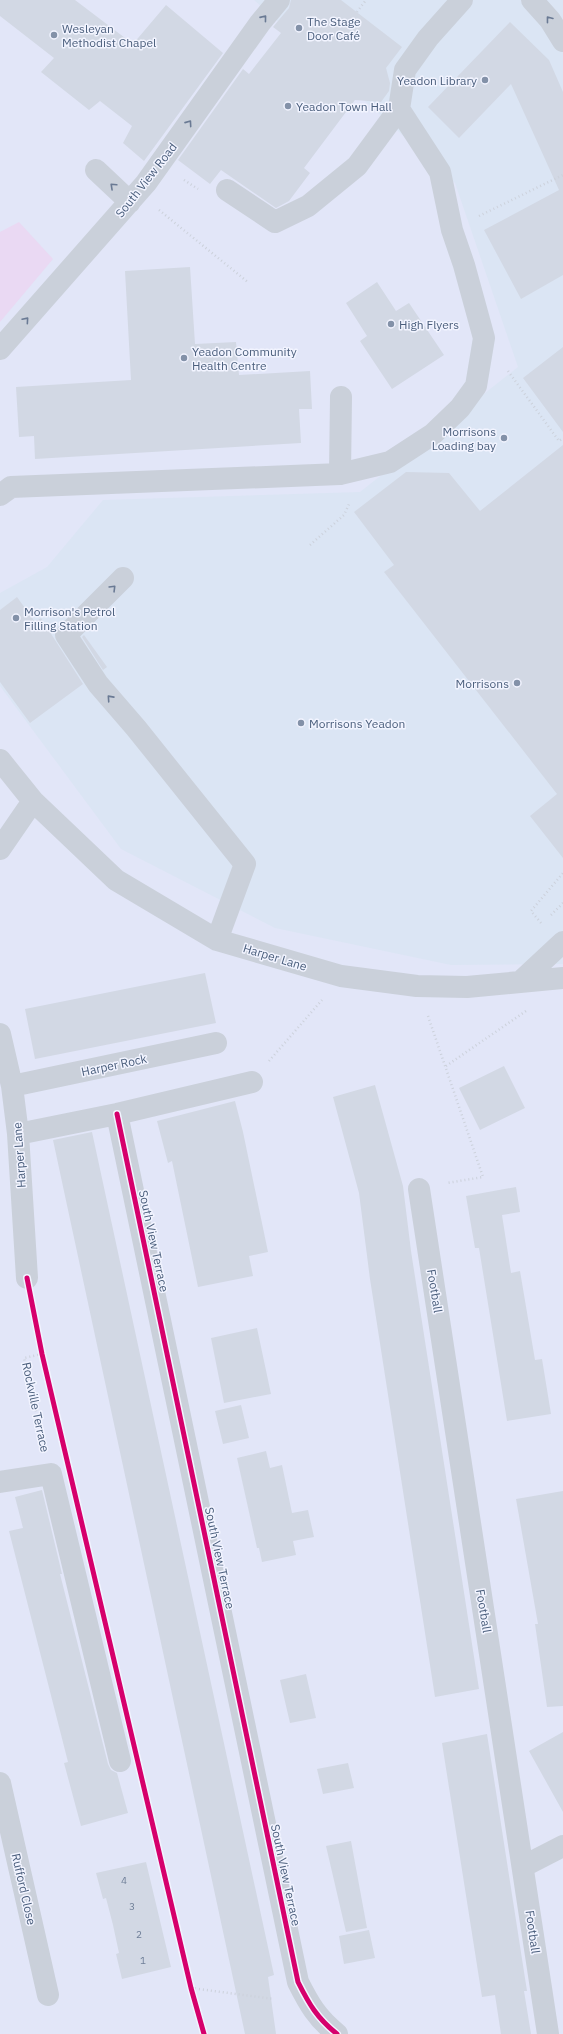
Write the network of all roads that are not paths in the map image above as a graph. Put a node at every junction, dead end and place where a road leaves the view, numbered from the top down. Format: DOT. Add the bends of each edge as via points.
graph roads {
  1 [pos="279,0"];
  2 [pos="462,0"];
  3 [pos="532,0"];
  4 [pos="563,41"];
  5 [pos="399,109"];
  6 [pos="96,170"];
  7 [pos="227,190"];
  8 [pos="130,202"];
  9 [pos="0,350"];
  10 [pos="341,397"];
  11 [pos="344,473"];
  12 [pos="0,495"];
  13 [pos="123,578"];
  14 [pos="0,760"];
  15 [pos="33,801"];
  16 [pos="0,849"];
  17 [pos="217,940"];
  18 [pos="563,942"];
  19 [pos="563,978"];
  20 [pos="520,982"];
  21 [pos="0,1034"];
  22 [pos="216,1043"];
  23 [pos="252,1082"];
  24 [pos="12,1086"];
  25 [pos="117,1114"];
  26 [pos="18,1134"];
  27 [pos="419,1189"];
  28 [pos="27,1278"];
  29 [pos="0,1482"];
  30 [pos="120,1761"];
  31 [pos="0,1783"];
  32 [pos="563,1846"];
  33 [pos="524,1866"];
  34 [pos="48,1996"];
  35 [pos="337,2034"];
  36 [pos="548,2034"];
  8 -- 1 [label="street, South View Road, one-way" via="162,162"];
  2 -- 5 [label="street" via="428,38 405,70"];
  4 -- 3 [label="street, one-way" via="550,20"];
  5 -- 7 [label="street" via="357,166 308,206 274,222"];
  5 -- 11 [label="street" via="440,172 452,230 484,338 476,386 460,408 439,429 390,462"];
  8 -- 6 [label="street, one-way"];
  9 -- 8 [label="street, South View Road, one-way"];
  10 -- 11 [label="street"];
  11 -- 12 [label="street" via="11,487"];
  17 -- 13 [label="street, one-way" via="245,864 98,684 66,635"];
  14 -- 15 [label="street, Harper Lane"];
  15 -- 16 [label="street"];
  15 -- 17 [label="street, Harper Lane" via="116,880"];
  17 -- 20 [label="street, Harper Lane" via="342,976 417,986 466,987"];
  18 -- 20 [label="street"];
  19 -- 20 [label="street, Harper Lane"];
  21 -- 24 [label="street, Harper Lane"];
  22 -- 24 [label="street, Harper Rock"];
  23 -- 25 [label="street"];
  24 -- 26 [label="street, Harper Lane"];
  25 -- 26 [label="street"];
  25 -- 35 [label="street, South View Terrace" via="298,1982 322,2022"];
  26 -- 28 [label="street, Harper Lane"];
  27 -- 33 [label="street, Football"];
  29 -- 30 [label="street" via="51,1474"];
  31 -- 34 [label="street, Rufford Close"];
  32 -- 33 [label="street"];
  33 -- 36 [label="street, Football"];
}
